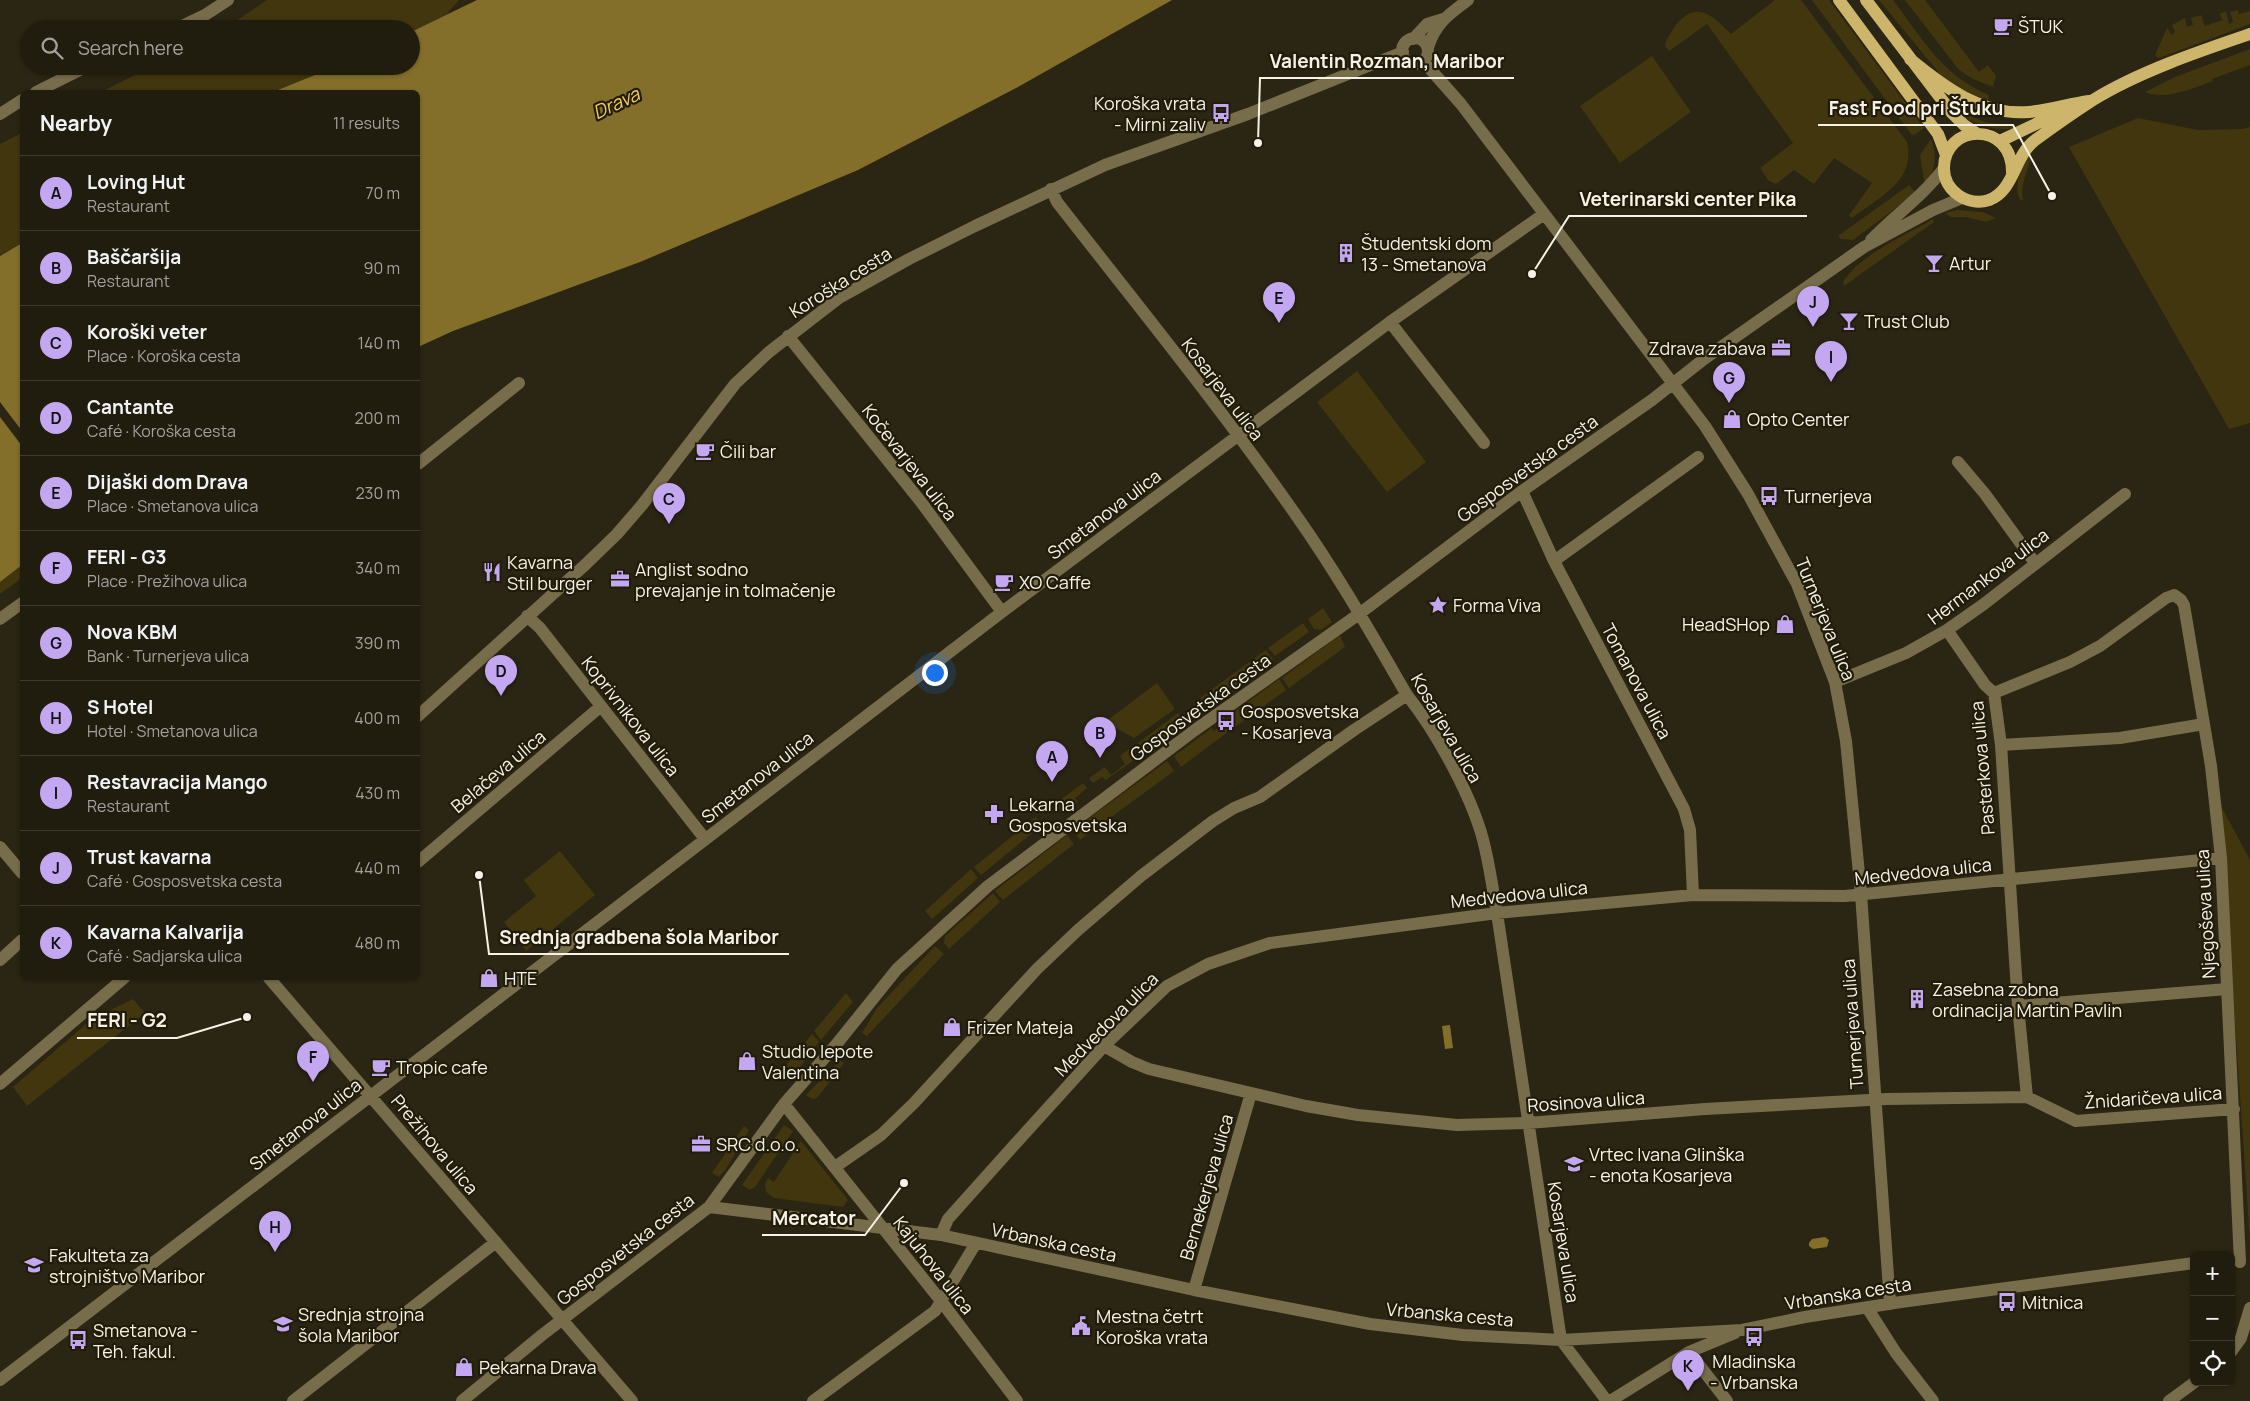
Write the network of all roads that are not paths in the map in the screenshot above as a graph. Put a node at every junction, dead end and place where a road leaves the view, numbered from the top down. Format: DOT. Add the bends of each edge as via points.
graph roads {
  1 [pos="228,0"];
  2 [pos="1468,0"];
  3 [pos="1839,0"];
  4 [pos="1866,0"];
  5 [pos="1443,19"];
  6 [pos="195,20"];
  7 [pos="2250,34"];
  8 [pos="1413,39"];
  9 [pos="1428,47"];
  10 [pos="1403,52"];
  11 [pos="1910,59"];
  12 [pos="1423,62"];
  13 [pos="70,75"];
  14 [pos="40,90"];
  15 [pos="2093,100"];
  16 [pos="20,101"];
  17 [pos="0,114"];
  18 [pos="1976,133"];
  19 [pos="2000,141"];
  20 [pos="1945,162"];
  21 [pos="2012,172"];
  22 [pos="1051,190"];
  23 [pos="1962,198"];
  24 [pos="1544,214"];
  25 [pos="1864,248"];
  26 [pos="1390,322"];
  27 [pos="788,336"];
  28 [pos="519,383"];
  29 [pos="1672,384"];
  30 [pos="1237,435"];
  31 [pos="1484,443"];
  32 [pos="1698,457"];
  33 [pos="420,462"];
  34 [pos="1958,462"];
  35 [pos="1522,491"];
  36 [pos="2125,494"];
  37 [pos="1554,561"];
  38 [pos="2034,563"];
  39 [pos="20,604"];
  40 [pos="1002,612"];
  41 [pos="1359,614"];
  42 [pos="527,616"];
  43 [pos="0,619"];
  44 [pos="1947,630"];
  45 [pos="1835,682"];
  46 [pos="1994,693"];
  47 [pos="1407,695"];
  48 [pos="600,706"];
  49 [pos="420,714"];
  50 [pos="2204,724"];
  51 [pos="2001,745"];
  52 [pos="705,839"];
  53 [pos="0,847"];
  54 [pos="2220,858"];
  55 [pos="420,860"];
  56 [pos="20,871"];
  57 [pos="2009,880"];
  58 [pos="1693,894"];
  59 [pos="1861,894"];
  60 [pos="1497,913"];
  61 [pos="20,942"];
  62 [pos="0,960"];
  63 [pos="122,980"];
  64 [pos="271,980"];
  65 [pos="2227,989"];
  66 [pos="2018,1006"];
  67 [pos="1104,1046"];
  68 [pos="0,1084"];
  69 [pos="1250,1093"];
  70 [pos="371,1095"];
  71 [pos="2027,1097"];
  72 [pos="1875,1101"];
  73 [pos="784,1104"];
  74 [pos="2234,1109"];
  75 [pos="2076,1121"];
  76 [pos="1528,1123"];
  77 [pos="835,1167"];
  78 [pos="709,1207"];
  79 [pos="884,1229"];
  80 [pos="941,1236"];
  81 [pos="496,1242"];
  82 [pos="976,1243"];
  83 [pos="2240,1262"];
  84 [pos="2190,1264"];
  85 [pos="1194,1290"];
  86 [pos="942,1301"];
  87 [pos="1890,1304"];
  88 [pos="1868,1308"];
  89 [pos="2250,1308"];
  90 [pos="563,1319"];
  91 [pos="1742,1330"];
  92 [pos="1561,1340"];
  93 [pos="2235,1346"];
  94 [pos="1689,1352"];
  95 [pos="0,1380"];
  96 [pos="2190,1386"];
  97 [pos="293,1401"];
  98 [pos="462,1401"];
  99 [pos="632,1401"];
  100 [pos="813,1401"];
  101 [pos="1017,1401"];
  102 [pos="1608,1401"];
  103 [pos="1727,1401"];
  104 [pos="1933,1401"];
  105 [pos="2169,1401"];
  1 -- 6 [label="street"];
  2 -- 5 [label="street"];
  3 -- 20 [label="main road" via="1938,134"];
  4 -- 11 [label="main road"];
  5 -- 8 [label="street" via="1427,24"];
  5 -- 9 [label="street"];
  7 -- 15 [label="main road" via="2139,77"];
  8 -- 9 [label="street" via="1423,41"];
  8 -- 10 [label="street" via="1404,45"];
  9 -- 12 [label="street"];
  10 -- 12 [label="street" via="1410,63"];
  10 -- 22 [label="street, Koroška cesta" via="1300,94 1105,165"];
  11 -- 15 [label="main road" via="1963,98 1992,109 2028,112"];
  11 -- 18 [label="main road" via="1952,113"];
  12 -- 24 [label="street, Turnerjeva ulica" via="1461,104"];
  13 -- 14 [label="street"];
  15 -- 19 [label="main road"];
  15 -- 21 [label="main road" via="2032,143"];
  16 -- 17 [label="street"];
  18 -- 19 [label="main road" via="1993,136"];
  18 -- 20 [label="main road" via="1963,136 1953,144"];
  19 -- 21 [label="main road" via="2010,155"];
  20 -- 23 [label="main road" via="1946,180 1952,191"];
  20 -- 25 [label="street" via="1922,194 1887,223"];
  21 -- 23 [label="main road" via="2004,190 1991,199 1973,202"];
  22 -- 27 [label="street, Koroška cesta" via="909,259 840,298"];
  22 -- 30 [label="street, Kosarjeva ulica"];
  23 -- 25 [label="street"];
  24 -- 26 [label="street, Smetanova ulica"];
  24 -- 29 [label="street, Turnerjeva ulica"];
  25 -- 29 [label="street, Gosposvetska cesta"];
  26 -- 30 [label="street, Smetanova ulica"];
  26 -- 31 [label="street"];
  27 -- 40 [label="street, Kočevarjeva ulica" via="921,502"];
  27 -- 42 [label="street, Koroška cesta" via="735,384 617,534"];
  28 -- 33 [label="street"];
  29 -- 35 [label="street, Gosposvetska cesta"];
  29 -- 45 [label="street, Turnerjeva ulica" via="1705,426 1769,531 1797,584"];
  30 -- 40 [label="street, Smetanova ulica"];
  30 -- 41 [label="street, Kosarjeva ulica" via="1298,517"];
  32 -- 37 [label="street"];
  34 -- 38 [label="street"];
  35 -- 37 [label="street, Tomanova ulica"];
  35 -- 41 [label="street, Gosposvetska cesta"];
  36 -- 38 [label="street, Hermankova ulica"];
  37 -- 58 [label="street, Tomanova ulica" via="1684,809 1690,830"];
  38 -- 44 [label="street, Hermankova ulica"];
  39 -- 43 [label="street"];
  40 -- 52 [label="street, Smetanova ulica"];
  41 -- 47 [label="street, Kosarjeva ulica"];
  41 -- 73 [label="street, Gosposvetska cesta" via="1195,730 988,886 897,969"];
  42 -- 48 [label="street, Koprivnikova ulica" via="540,628"];
  42 -- 49 [label="street, Koroška cesta"];
  44 -- 45 [label="street, Hermankova ulica" via="1906,653"];
  44 -- 46 [label="street, Pasterkova ulica"];
  45 -- 59 [label="street, Turnerjeva ulica" via="1846,741"];
  46 -- 50 [label="street, Njegoševa ulica" via="2100,646 2166,598 2174,596 2184,605"];
  46 -- 51 [label="street, Pasterkova ulica"];
  47 -- 60 [label="street, Kosarjeva ulica" via="1464,789 1485,846"];
  47 -- 77 [label="street" via="1260,797 1213,822 1141,876 1038,969 881,1135"];
  48 -- 52 [label="street, Koprivnikova ulica"];
  48 -- 55 [label="street, Belačeva ulica"];
  50 -- 51 [label="street" via="2120,738"];
  50 -- 54 [label="street, Njegoševa ulica"];
  51 -- 57 [label="street, Pasterkova ulica"];
  52 -- 70 [label="street, Smetanova ulica"];
  53 -- 56 [label="street"];
  54 -- 57 [label="street, Medvedova ulica"];
  54 -- 65 [label="street, Njegoševa ulica"];
  57 -- 59 [label="street, Medvedova ulica"];
  57 -- 66 [label="street, Pasterkova ulica"];
  58 -- 59 [label="street, Medvedova ulica"];
  58 -- 60 [label="street, Medvedova ulica"];
  59 -- 72 [label="street, Turnerjeva ulica"];
  60 -- 67 [label="street, Medvedova ulica" via="1270,943 1235,954 1166,986"];
  60 -- 76 [label="street, Kosarjeva ulica"];
  61 -- 62 [label="street"];
  63 -- 68 [label="street"];
  64 -- 70 [label="street, Prežihova ulica"];
  65 -- 66 [label="street"];
  65 -- 74 [label="street, Njegoševa ulica"];
  66 -- 71 [label="street, Pasterkova ulica"];
  67 -- 69 [label="street, Rosinova ulica" via="1149,1069"];
  67 -- 80 [label="street, Medvedova ulica" via="948,1219"];
  69 -- 76 [label="street, Rosinova ulica" via="1358,1116 1457,1125"];
  69 -- 85 [label="street, Bernekerjeva ulica"];
  70 -- 81 [label="street, Prežihova ulica"];
  70 -- 95 [label="street, Smetanova ulica"];
  71 -- 72 [label="street, Rosinova ulica"];
  71 -- 75 [label="street, Rosinova ulica"];
  72 -- 76 [label="street, Rosinova ulica" via="1704,1109"];
  72 -- 87 [label="street, Turnerjeva ulica"];
  73 -- 77 [label="street, Kajuhova ulica"];
  73 -- 78 [label="street, Gosposvetska cesta"];
  74 -- 75 [label="street, Žnidaričeva ulica"];
  74 -- 83 [label="street, Njegoševa ulica"];
  76 -- 92 [label="street, Kosarjeva ulica"];
  77 -- 79 [label="street, Kajuhova ulica"];
  78 -- 79 [label="street, Vrbanska cesta"];
  78 -- 90 [label="street, Gosposvetska cesta"];
  79 -- 80 [label="street, Vrbanska cesta"];
  79 -- 86 [label="street, Kajuhova ulica"];
  80 -- 82 [label="street, Vrbanska cesta"];
  81 -- 90 [label="street, Prežihova ulica"];
  81 -- 97 [label="street"];
  82 -- 85 [label="street, Vrbanska cesta"];
  82 -- 86 [label="street"];
  84 -- 87 [label="street, Vrbanska cesta"];
  85 -- 92 [label="street, Vrbanska cesta" via="1370,1324 1463,1335"];
  86 -- 100 [label="street" via="935,1311"];
  86 -- 101 [label="street, Kajuhova ulica"];
  87 -- 88 [label="street, Vrbanska cesta"];
  88 -- 91 [label="street, Vrbanska cesta" via="1805,1316"];
  88 -- 104 [label="street" via="1896,1353"];
  89 -- 93 [label="street" via="2241,1338"];
  90 -- 98 [label="street, Gosposvetska cesta"];
  90 -- 99 [label="street, Prežihova ulica"];
  91 -- 92 [label="street, Vrbanska cesta"];
  91 -- 94 [label="street"];
  92 -- 102 [label="street, Kosarjeva ulica"];
  94 -- 102 [label="street"];
  94 -- 103 [label="street"];
  96 -- 105 [label="street"];
}
